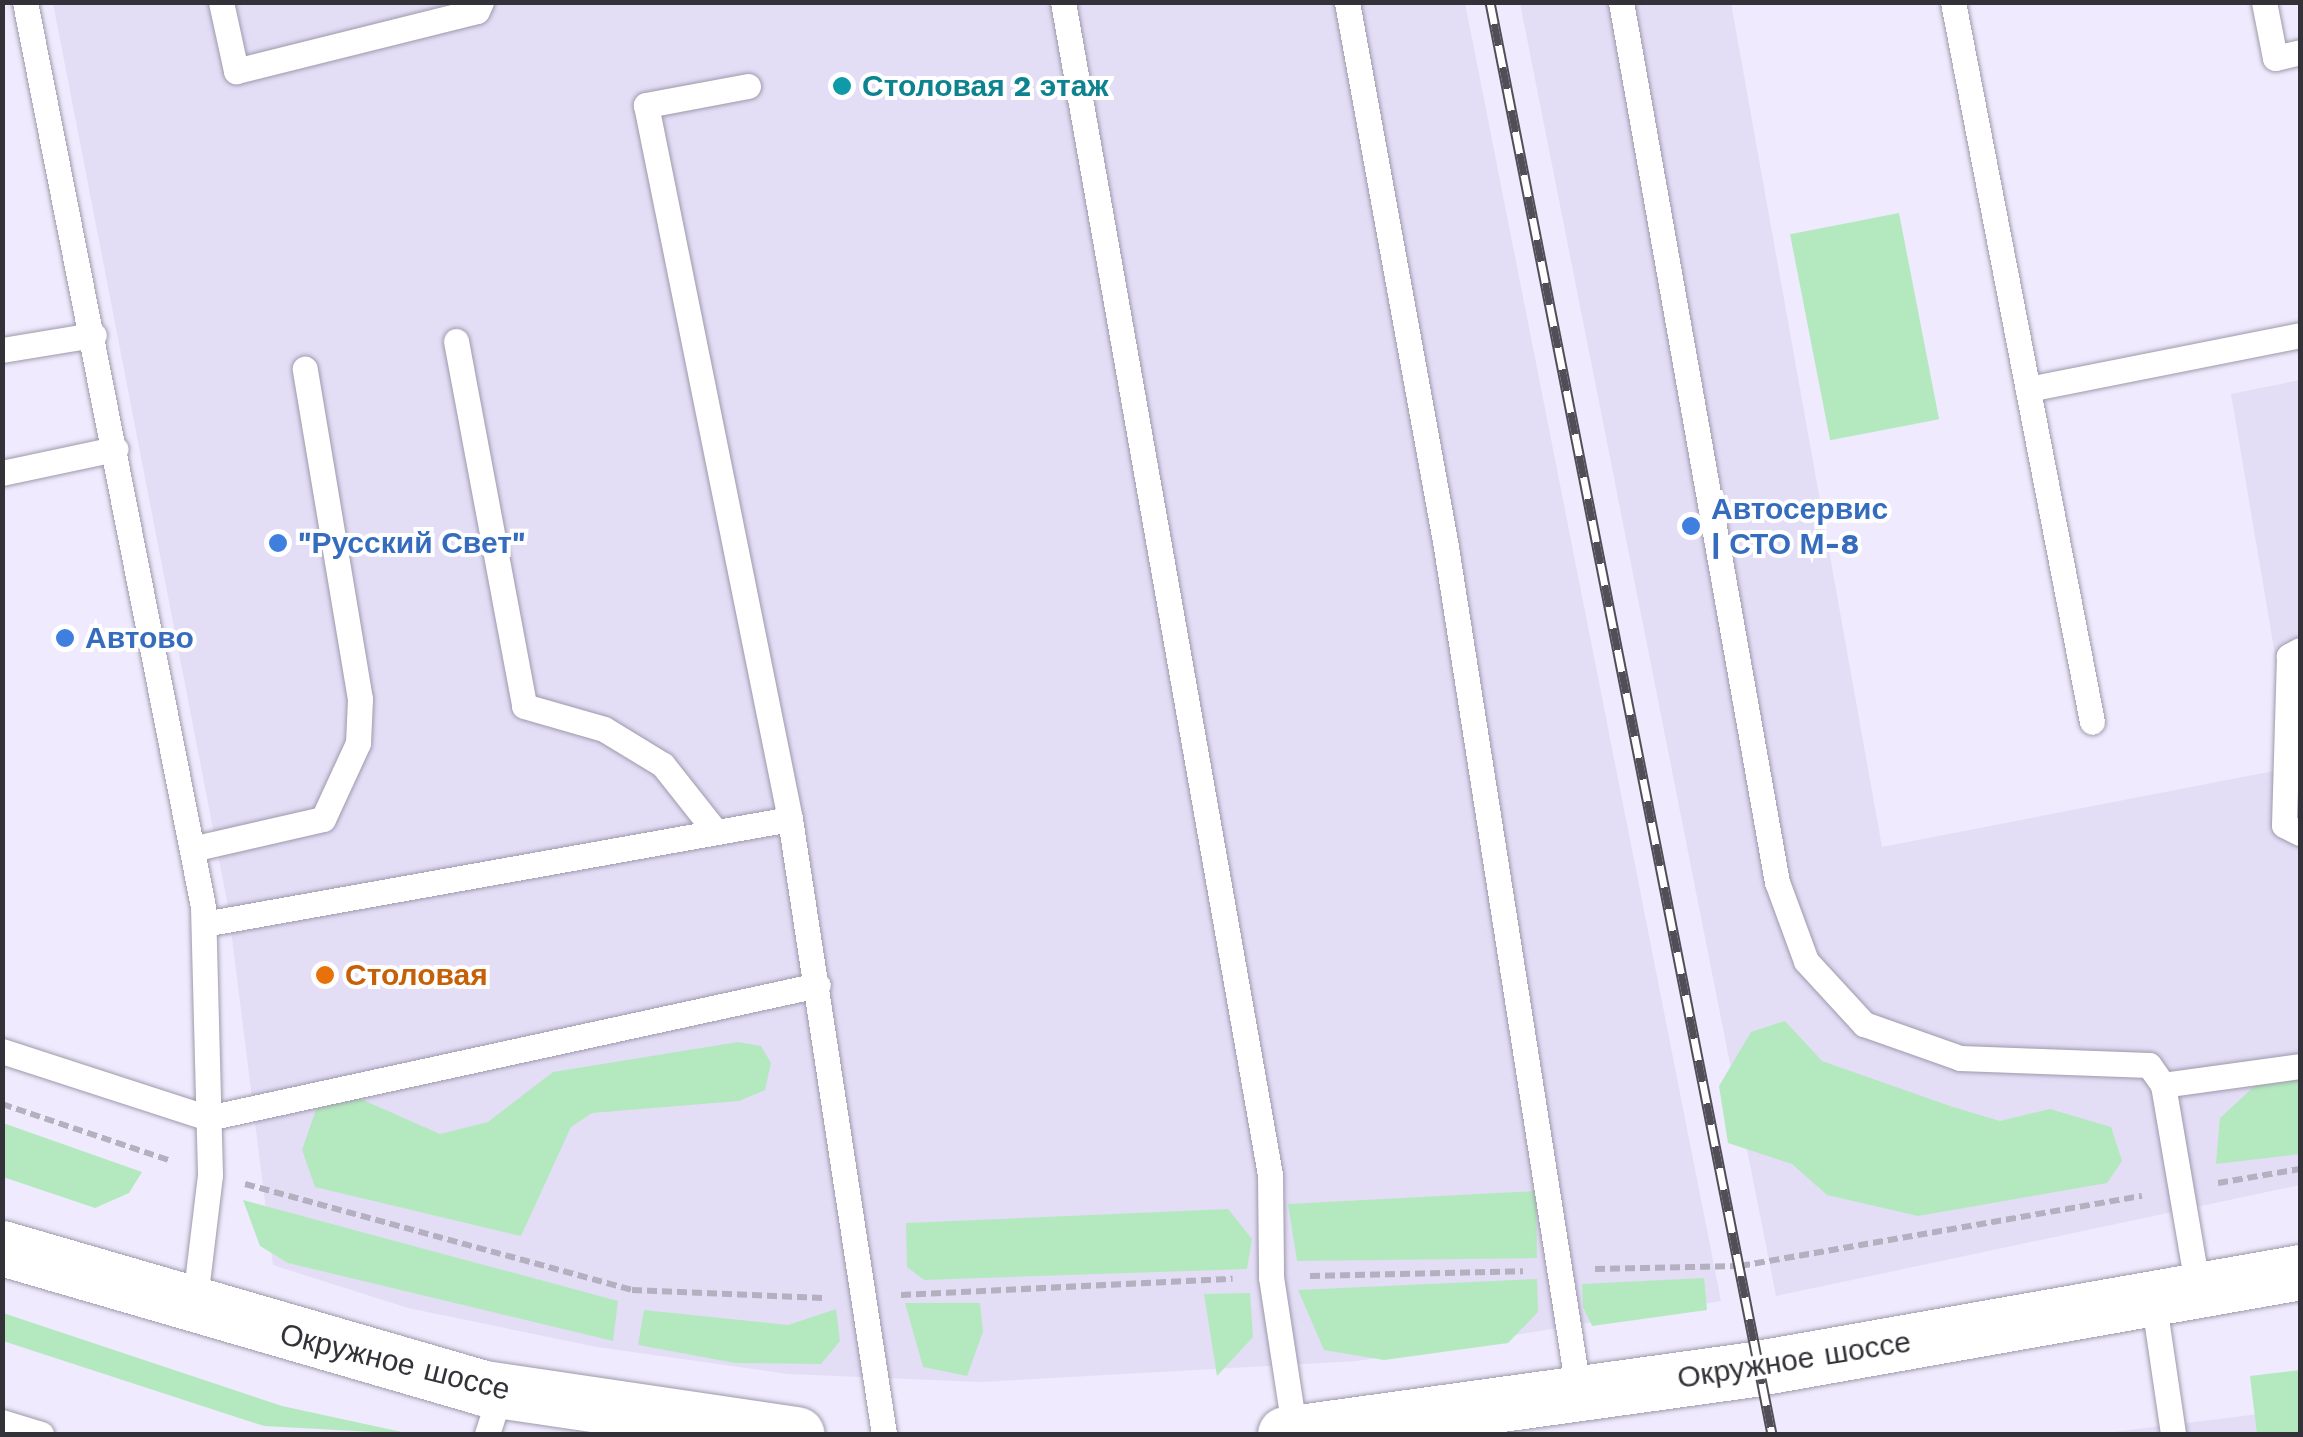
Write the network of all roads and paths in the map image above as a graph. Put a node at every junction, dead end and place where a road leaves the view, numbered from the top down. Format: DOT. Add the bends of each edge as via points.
graph roads {
  1 [pos="25,2"];
  2 [pos="221,2"];
  3 [pos="481,2"];
  4 [pos="1063,2"];
  5 [pos="1347,2"];
  6 [pos="1621,2"];
  7 [pos="1953,2"];
  8 [pos="2264,2"];
  9 [pos="2300,52"];
  10 [pos="748,86"];
  11 [pos="94,335"];
  12 [pos="2300,336"];
  13 [pos="456,341"];
  14 [pos="2,350"];
  15 [pos="305,368"];
  16 [pos="2028,389"];
  17 [pos="115,449"];
  18 [pos="2,474"];
  19 [pos="2300,650"];
  20 [pos="2092,722"];
  21 [pos="790,819"];
  22 [pos="716,832"];
  23 [pos="2300,833"];
  24 [pos="192,849"];
  25 [pos="204,924"];
  26 [pos="818,985"];
  27 [pos="2,1051"];
  28 [pos="2300,1066"];
  29 [pos="2163,1084"];
  30 [pos="2,1104"];
  31 [pos="208,1118"];
  32 [pos="2300,1169"];
  33 [pos="210,1175"];
  34 [pos="2181,1189"];
  35 [pos="2,1248"];
  36 [pos="1563,1270"];
  37 [pos="2300,1272"];
  38 [pos="1272,1277"];
  39 [pos="2175,1294"];
  40 [pos="868,1296"];
  41 [pos="194,1308"];
  42 [pos="1547,1410"];
  43 [pos="494,1413"];
  44 [pos="2,1422"];
  45 [pos="675,1428"];
  46 [pos="40,1434"];
  47 [pos="797,1434"];
  48 [pos="884,1434"];
  49 [pos="1285,1434"];
  50 [pos="1295,1434"];
  51 [pos="2173,1434"];
  1 -- 11 [label="lane"];
  2 -- 3 [label="lane" via="236,72 476,11"];
  4 -- 38 [label="lane" via="1270,1174"];
  5 -- 36 [label="lane"];
  6 -- 29 [label="lane" via="1777,882 1806,961 1864,1024 1944,1052 2122,1060 2149,1065"];
  7 -- 16 [label="lane"];
  8 -- 9 [label="lane" via="2274,58"];
  10 -- 21 [label="lane" via="646,105"];
  11 -- 14 [label="lane"];
  11 -- 17 [label="lane"];
  12 -- 16 [label="lane"];
  13 -- 22 [label="lane" via="524,706 604,728 663,765"];
  15 -- 24 [label="lane" via="360,699 358,743 323,819"];
  16 -- 20 [label="lane"];
  17 -- 18 [label="lane"];
  17 -- 24 [label="lane"];
  19 -- 23 [label="lane" via="2289,656 2284,825"];
  21 -- 22 [label="lane"];
  21 -- 26 [label="lane"];
  22 -- 25 [label="lane"];
  24 -- 25 [label="lane"];
  25 -- 31 [label="lane"];
  26 -- 31 [label="lane"];
  26 -- 40 [label="lane"];
  27 -- 31 [label="lane"];
  28 -- 29 [label="lane"];
  29 -- 34 [label="lane"];
  30 -- 33 [label="path"];
  31 -- 33 [label="lane"];
  32 -- 34 [label="path"];
  33 -- 40 [label="path" via="632,1290"];
  33 -- 41 [label="lane"];
  34 -- 36 [label="path" via="1740,1266"];
  34 -- 39 [label="lane"];
  35 -- 41 [label="main road, Окружное шоссе"];
  36 -- 38 [label="path"];
  36 -- 42 [label="lane"];
  37 -- 39 [label="main road, Окружное шоссе"];
  38 -- 40 [label="path"];
  38 -- 50 [label="lane"];
  39 -- 42 [label="main road, Окружное шоссе"];
  39 -- 51 [label="lane"];
  40 -- 48 [label="lane"];
  41 -- 43 [label="main road, Окружное шоссе"];
  42 -- 50 [label="main road, Окружное шоссе"];
  43 -- 45 [label="main road, Окружное шоссе"];
  44 -- 46 [label="lane"];
  45 -- 47 [label="main road, Окружное шоссе"];
  49 -- 50 [label="main road, Окружное шоссе"];
}
